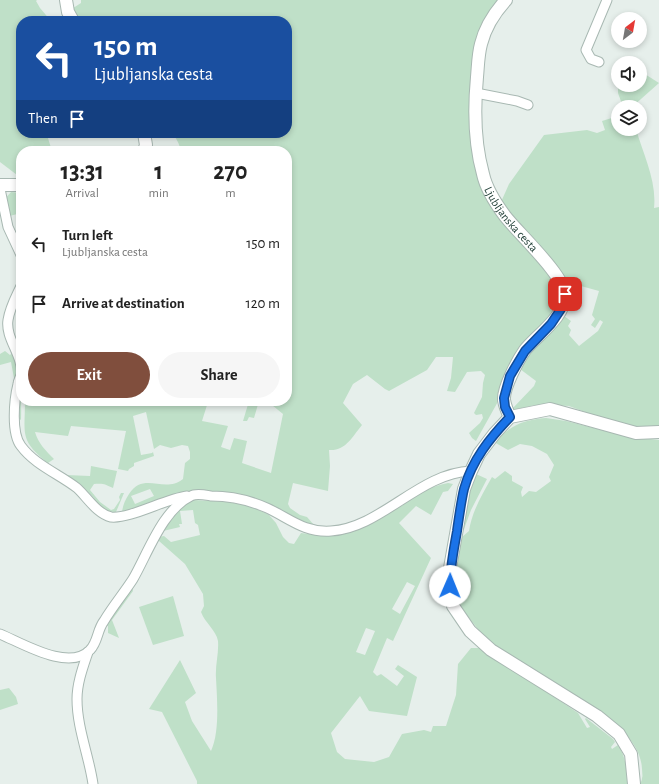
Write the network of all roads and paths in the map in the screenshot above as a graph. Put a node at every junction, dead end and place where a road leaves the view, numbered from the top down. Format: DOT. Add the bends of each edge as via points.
graph roads {
  1 [pos="66,0"];
  2 [pos="506,0"];
  3 [pos="607,0"];
  4 [pos="70,16"];
  5 [pos="599,62"];
  6 [pos="476,93"];
  7 [pos="528,105"];
  8 [pos="0,184"];
  9 [pos="16,185"];
  10 [pos="0,189"];
  11 [pos="16,244"];
  12 [pos="16,297"];
  13 [pos="16,353"];
  14 [pos="16,403"];
  15 [pos="510,417"];
  16 [pos="659,432"];
  17 [pos="471,471"];
  18 [pos="192,495"];
  19 [pos="0,634"];
  20 [pos="88,652"];
  21 [pos="93,784"];
  22 [pos="634,784"];
  1 -- 4 [label="street"];
  2 -- 6 [label="street, Ljubljanska cesta" via="488,25 481,44"];
  3 -- 5 [label="street" via="586,50 591,59"];
  6 -- 7 [label="street"];
  6 -- 15 [label="street, Ljubljanska cesta" via="474,108 477,143 483,174 505,216 559,279 565,294 561,309 551,324 525,351 510,376 504,398"];
  8 -- 9 [label="street"];
  10 -- 11 [label="street" via="8,227"];
  12 -- 13 [label="street" via="7,321"];
  14 -- 18 [label="street" via="16,436 21,446 40,464 78,489 102,513 122,516 176,497"];
  15 -- 16 [label="street" via="550,409 636,433"];
  15 -- 17 [label="street" via="479,454"];
  17 -- 18 [label="street" via="447,475 367,521 332,531 319,532 303,528 268,508 240,498"];
  17 -- 22 [label="street" via="464,489 450,568 453,606 470,631 491,650 597,716 619,734 631,754"];
  18 -- 20 [label="street" via="180,502 169,514 132,580 102,622 96,643"];
  19 -- 20 [label="street" via="62,659"];
  20 -- 21 [label="street" via="77,698 82,736"];
}
